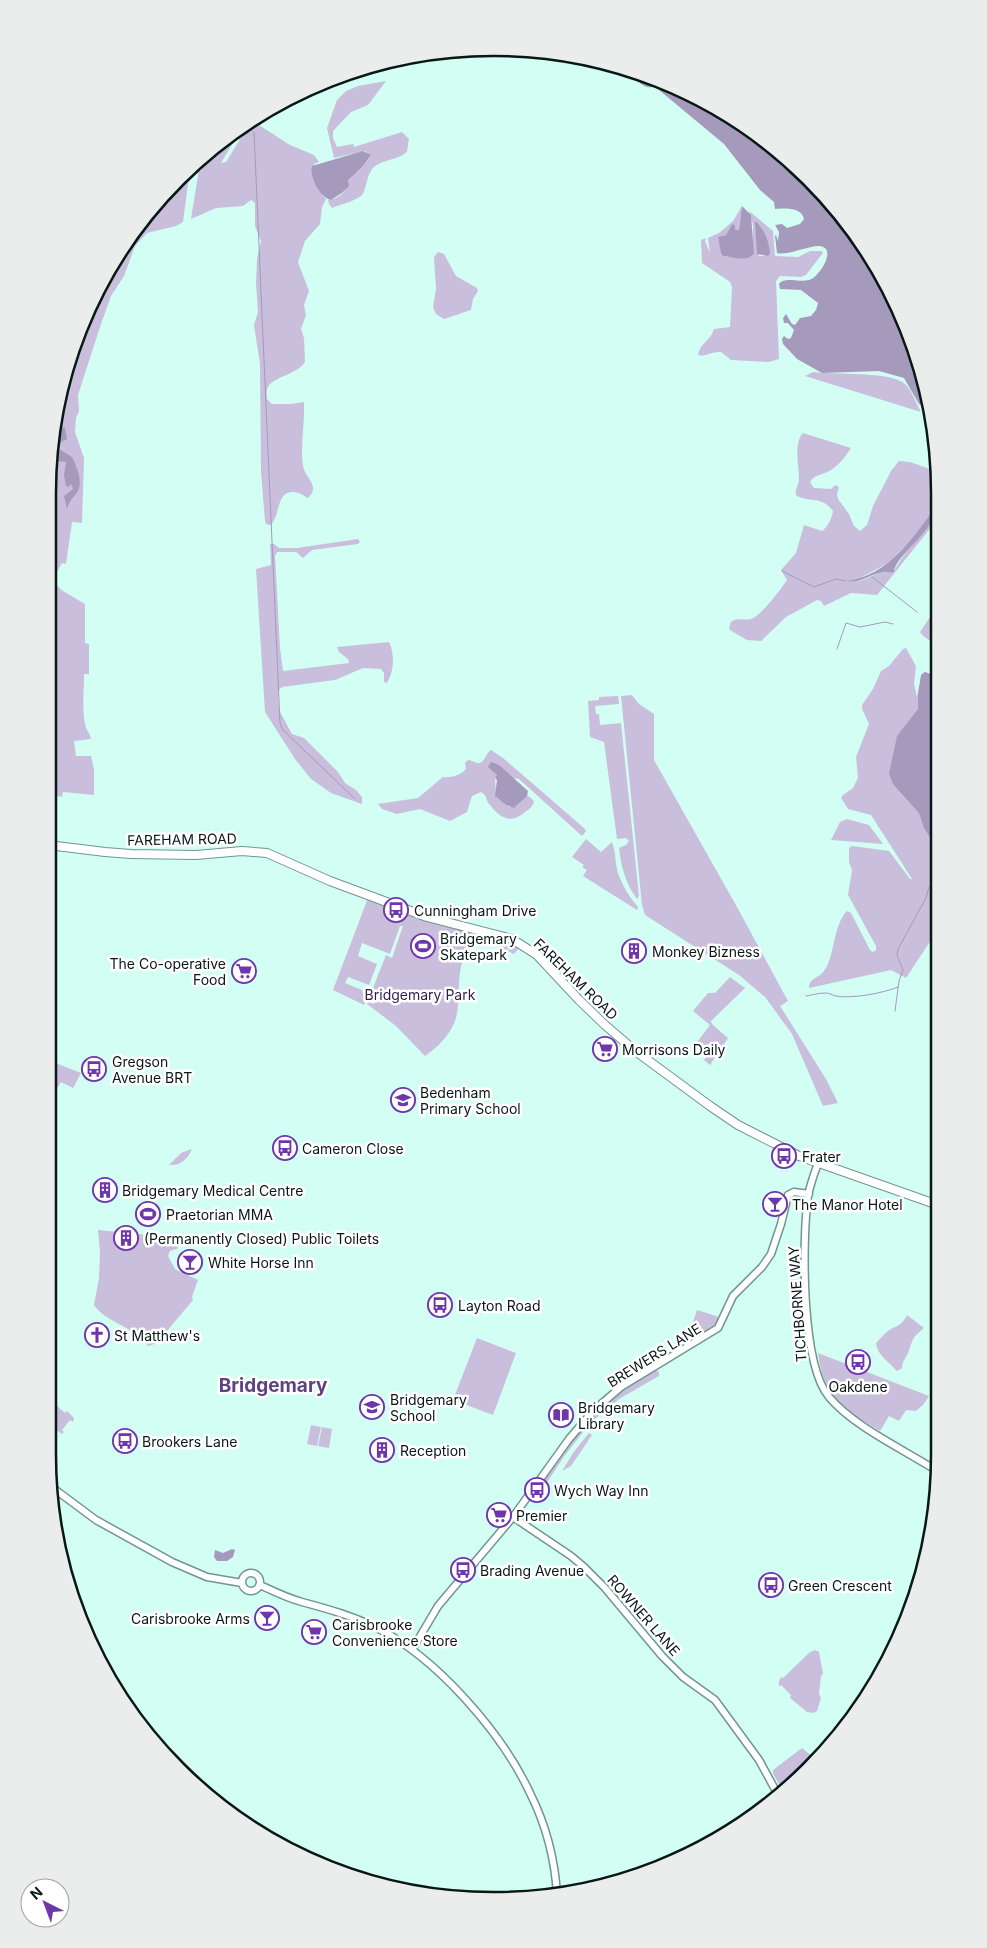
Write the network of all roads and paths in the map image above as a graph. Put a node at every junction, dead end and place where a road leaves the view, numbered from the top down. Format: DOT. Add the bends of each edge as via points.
graph roads {
  1 [pos="56,846"];
  2 [pos="818,1163"];
  3 [pos="808,1194"];
  4 [pos="931,1203"];
  5 [pos="931,1467"];
  6 [pos="58,1492"];
  7 [pos="513,1517"];
  8 [pos="242,1583"];
  9 [pos="260,1585"];
  10 [pos="412,1650"];
  11 [pos="775,1789"];
  12 [pos="557,1887"];
  1 -- 2 [label="main road, FAREHAM ROAD" via="132,854 267,853 330,881 427,916 512,939 537,956 607,1028 710,1106 757,1136"];
  2 -- 3 [label="street, TICHBORNE WAY"];
  2 -- 4 [label="main road, FAREHAM ROAD"];
  3 -- 5 [label="street, TICHBORNE WAY" via="804,1258 812,1357 821,1384 836,1406 848,1416"];
  3 -- 7 [label="street, BREWERS LANE" via="794,1192 788,1195 771,1254 733,1296 721,1324 710,1335 621,1387 593,1411 570,1437"];
  6 -- 8 [label="street" via="108,1528 185,1568 207,1577"];
  7 -- 10 [label="street" via="441,1602"];
  7 -- 11 [label="street, ROWNER LANE" via="572,1556 605,1588 662,1656 715,1700 759,1760"];
  8 -- 9 [label="street" via="248,1591 256,1590"];
  8 -- 9 [label="street" via="244,1576 251,1573 258,1577"];
  9 -- 10 [label="street" via="301,1602 347,1614 389,1634"];
  10 -- 12 [label="street" via="471,1706 523,1779 546,1833"];
}
